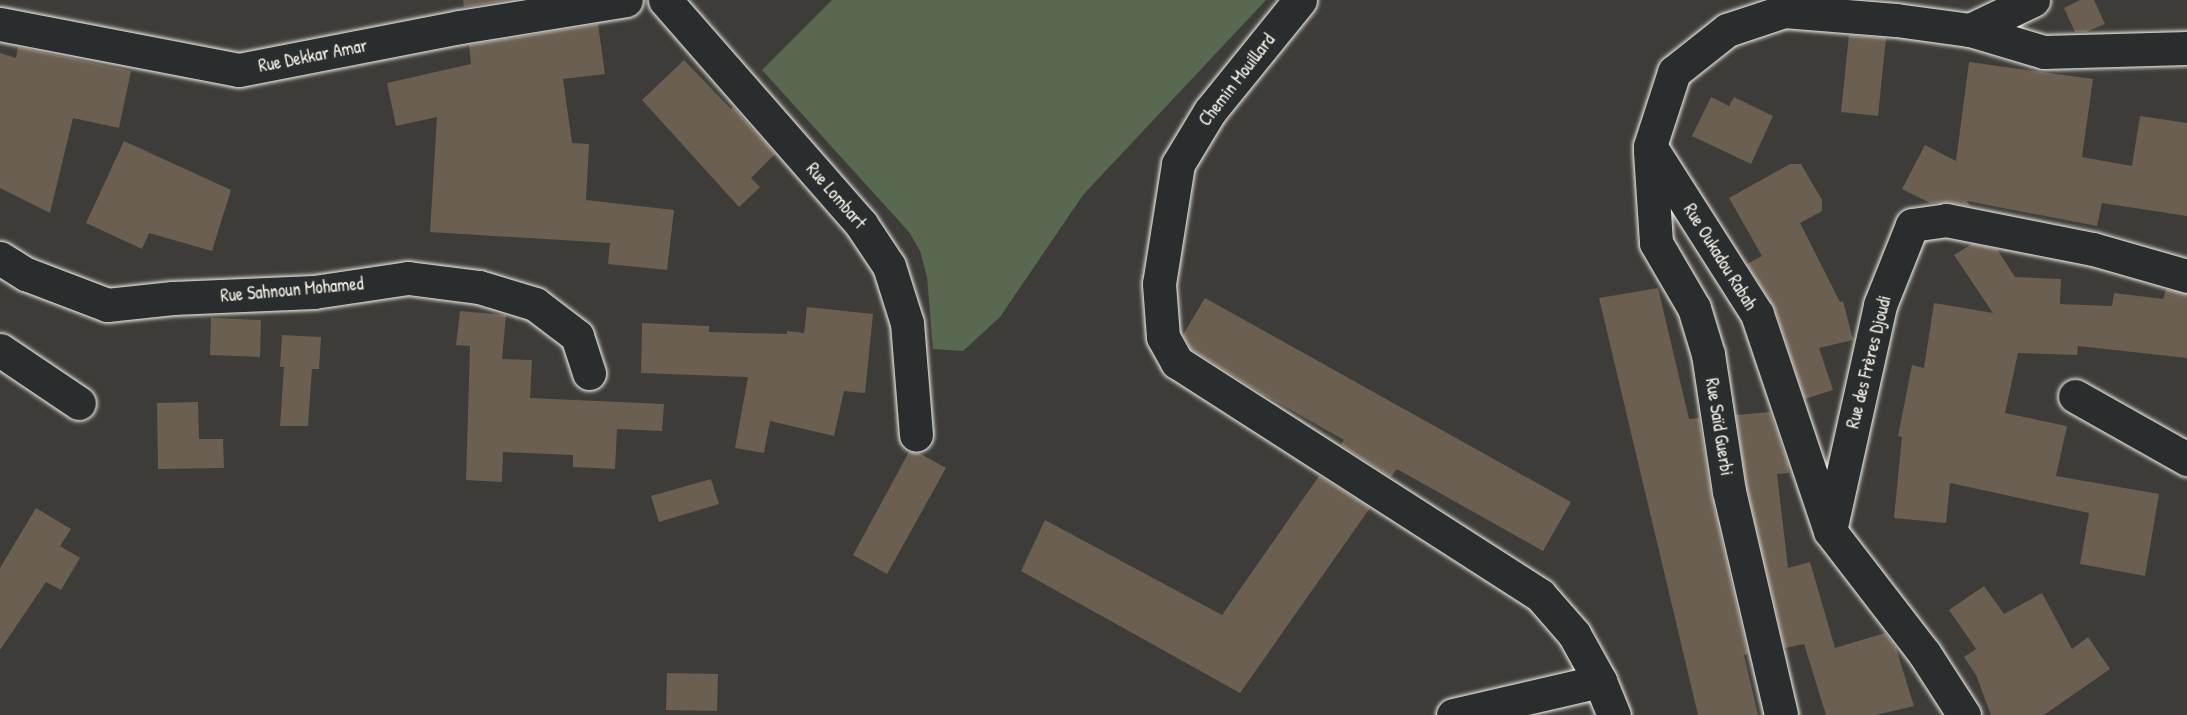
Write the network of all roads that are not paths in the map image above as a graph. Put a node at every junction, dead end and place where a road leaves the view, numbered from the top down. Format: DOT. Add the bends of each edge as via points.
graph roads {
  1 [pos="626,0"];
  2 [pos="665,0"];
  3 [pos="1300,0"];
  4 [pos="2033,0"];
  5 [pos="0,24"];
  6 [pos="1970,30"];
  7 [pos="2187,48"];
  8 [pos="1650,146"];
  9 [pos="0,258"];
  10 [pos="2187,276"];
  11 [pos="0,350"];
  12 [pos="589,373"];
  13 [pos="2075,396"];
  14 [pos="79,403"];
  15 [pos="916,435"];
  16 [pos="2187,459"];
  17 [pos="1830,531"];
  18 [pos="1600,681"];
  19 [pos="1453,715"];
  20 [pos="1614,715"];
  21 [pos="1781,715"];
  22 [pos="1964,715"];
  1 -- 5 [label="street, Rue Dekkar Amar" via="239,70"];
  2 -- 15 [label="street, Rue Lombart" via="861,224 889,266 907,323"];
  3 -- 18 [label="street, Chemin Mouillard" via="1210,111 1178,164 1159,284 1163,337 1177,362 1540,595 1574,634"];
  4 -- 6 [label="street"];
  6 -- 7 [label="street" via="2044,52"];
  6 -- 8 [label="street" via="1784,11 1727,30 1674,72"];
  8 -- 17 [label="street, Rue Oukadou Rabah" via="1757,314"];
  8 -- 21 [label="street, Rue Saïd Guerbi" via="1656,243 1694,308 1708,354 1730,491"];
  9 -- 12 [label="street, Rue Sahnoun Mohamed" via="26,274 107,305 314,292 408,278 479,287 535,304 577,336"];
  10 -- 17 [label="street, Rue des Frères Djoudi" via="2093,249 1946,220 1912,225 1880,305"];
  11 -- 14 [label="street"];
  13 -- 16 [label="street"];
  17 -- 22 [label="street, Rue Oukadou Rabah" via="1924,652"];
  18 -- 19 [label="street"];
  18 -- 20 [label="street"];
}
